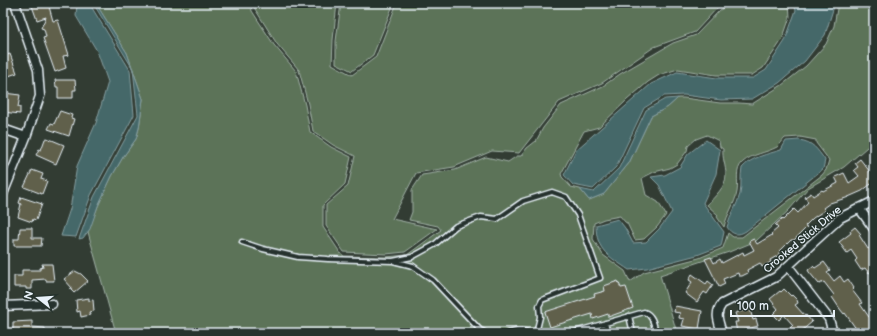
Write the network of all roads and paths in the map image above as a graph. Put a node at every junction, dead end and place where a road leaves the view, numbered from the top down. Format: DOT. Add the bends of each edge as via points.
graph roads {
  1 [pos="15,3"];
  2 [pos="3,129"];
  3 [pos="26,137"];
  4 [pos="3,194"];
  5 [pos="874,201"];
  6 [pos="859,208"];
  7 [pos="874,229"];
  8 [pos="242,242"];
  9 [pos="393,261"];
  10 [pos="788,266"];
  11 [pos="52,304"];
  12 [pos="3,306"];
  13 [pos="629,316"];
  14 [pos="605,323"];
  15 [pos="486,333"];
  16 [pos="507,333"];
  17 [pos="530,333"];
  18 [pos="536,333"];
  19 [pos="571,333"];
  20 [pos="608,333"];
  21 [pos="633,333"];
  22 [pos="656,333"];
  23 [pos="722,333"];
  24 [pos="833,333"];
  1 -- 3 [label="street" via="38,70 40,96"];
  2 -- 3 [label="street"];
  3 -- 4 [label="street"];
  5 -- 6 [label="street, Crooked Stick Drive"];
  6 -- 7 [label="street, Crooked Stick Drive"];
  6 -- 10 [label="street, Crooked Stick Drive" via="837,221"];
  8 -- 9 [label="lane" via="298,257"];
  9 -- 15 [label="lane" via="413,266 433,280 480,330"];
  9 -- 18 [label="lane" via="412,257 434,244 456,226 481,218 497,219 523,201 552,192 566,197 578,215 600,278 542,300"];
  10 -- 23 [label="street, Crooked Stick Drive" via="776,277 722,304 717,317"];
  10 -- 24 [label="street" via="829,319"];
  11 -- 12 [label="street"];
  13 -- 14 [label="lane"];
  13 -- 21 [label="lane"];
  13 -- 22 [label="lane" via="648,313 653,320"];
  14 -- 19 [label="lane"];
  14 -- 20 [label="lane"];
  16 -- 17 [label="lane" via="516,330"];
}
